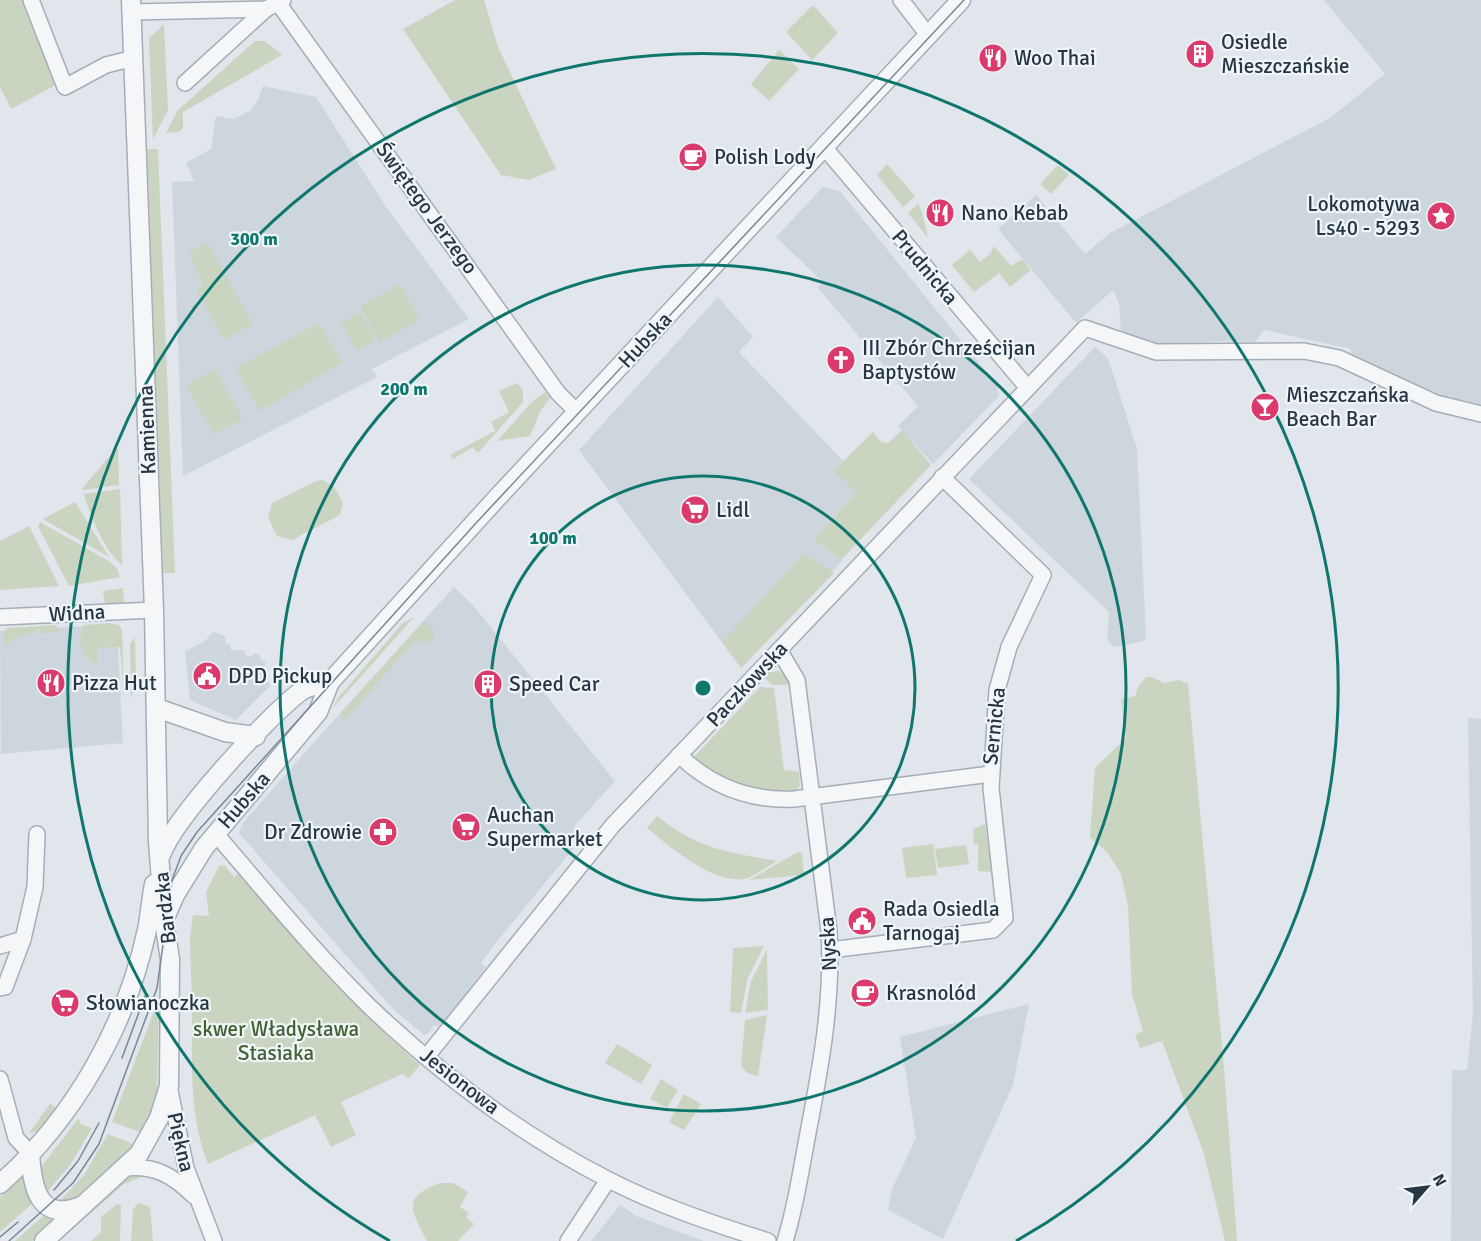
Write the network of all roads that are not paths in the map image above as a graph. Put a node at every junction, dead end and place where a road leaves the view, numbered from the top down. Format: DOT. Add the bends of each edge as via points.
graph roads {
  1 [pos="31,0"];
  2 [pos="901,0"];
  3 [pos="960,0"];
  4 [pos="276,4"];
  5 [pos="131,6"];
  6 [pos="928,35"];
  7 [pos="134,58"];
  8 [pos="185,83"];
  9 [pos="824,147"];
  10 [pos="1027,387"];
  11 [pos="577,412"];
  12 [pos="1481,414"];
  13 [pos="942,477"];
  14 [pos="154,610"];
  15 [pos="0,617"];
  16 [pos="779,650"];
  17 [pos="330,682"];
  18 [pos="157,708"];
  19 [pos="256,736"];
  20 [pos="679,755"];
  21 [pos="991,774"];
  22 [pos="812,797"];
  23 [pos="215,833"];
  24 [pos="37,834"];
  25 [pos="159,859"];
  26 [pos="164,921"];
  27 [pos="23,939"];
  28 [pos="0,946"];
  29 [pos="830,950"];
  30 [pos="0,988"];
  31 [pos="427,1056"];
  32 [pos="0,1079"];
  33 [pos="169,1086"];
  34 [pos="30,1153"];
  35 [pos="125,1168"];
  36 [pos="608,1180"];
  37 [pos="0,1184"];
  38 [pos="196,1198"];
  39 [pos="84,1205"];
  40 [pos="44,1241"];
  41 [pos="214,1241"];
  42 [pos="568,1241"];
  43 [pos="768,1241"];
  44 [pos="784,1241"];
  1 -- 7 [label="street" via="65,87 106,65"];
  2 -- 6 [label="street"];
  3 -- 6 [label="street, Hubska"];
  4 -- 5 [label="street"];
  4 -- 8 [label="street"];
  4 -- 11 [label="street, Świętego Jerzego" via="558,393"];
  5 -- 7 [label="street, Kamienna"];
  6 -- 9 [label="street, Hubska"];
  7 -- 14 [label="street, Kamienna"];
  9 -- 10 [label="street, Prudnicka"];
  9 -- 11 [label="street, Hubska"];
  10 -- 12 [label="street, Paczkowska" via="1085,328 1156,352 1323,354 1436,403"];
  10 -- 13 [label="street, Paczkowska"];
  11 -- 17 [label="street, Hubska"];
  13 -- 16 [label="street, Paczkowska"];
  13 -- 21 [label="street, Sernicka" via="1043,575 1009,647 999,679"];
  14 -- 15 [label="street, Widna"];
  14 -- 18 [label="street, Kamienna"];
  16 -- 20 [label="street, Paczkowska"];
  16 -- 22 [label="street, Nyska" via="797,680"];
  17 -- 19 [label="street, Hubska" via="302,690"];
  17 -- 23 [label="street, Hubska" via="318,712"];
  18 -- 19 [label="street" via="225,732"];
  18 -- 25 [label="street, Kamienna"];
  19 -- 25 [label="street, Hubska" via="181,819"];
  20 -- 22 [label="street, Sernicka" via="723,787 777,800"];
  20 -- 31 [label="street, Paczkowska" via="613,825"];
  21 -- 22 [label="street, Sernicka"];
  21 -- 29 [label="street" via="1005,918 993,930"];
  22 -- 29 [label="street, Nyska"];
  23 -- 26 [label="street, Hubska" via="187,874"];
  23 -- 31 [label="street, Jesionowa" via="368,1004"];
  24 -- 27 [label="street" via="35,887"];
  25 -- 26 [label="street, Bardzka"];
  25 -- 34 [label="street, Bardzka" via="147,931 112,1029 66,1113"];
  26 -- 33 [label="street, Bardzka" via="171,971"];
  27 -- 28 [label="street"];
  27 -- 30 [label="street" via="4,987"];
  29 -- 44 [label="street, Nyska" via="829,1012 820,1072"];
  31 -- 36 [label="street, Jesionowa" via="499,1113"];
  32 -- 34 [label="street" via="16,1138"];
  33 -- 35 [label="street, Bardzka" via="146,1143"];
  33 -- 38 [label="street, Piękna"];
  34 -- 37 [label="street, Bardzka"];
  34 -- 39 [label="street" via="32,1182 42,1201 67,1211"];
  35 -- 38 [label="street, Piękna" via="144,1166 159,1171"];
  35 -- 39 [label="street, Bardzka"];
  36 -- 42 [label="street"];
  36 -- 43 [label="street, Jesionowa"];
  38 -- 41 [label="street, Piękna"];
  39 -- 40 [label="street, Bardzka"];
}
